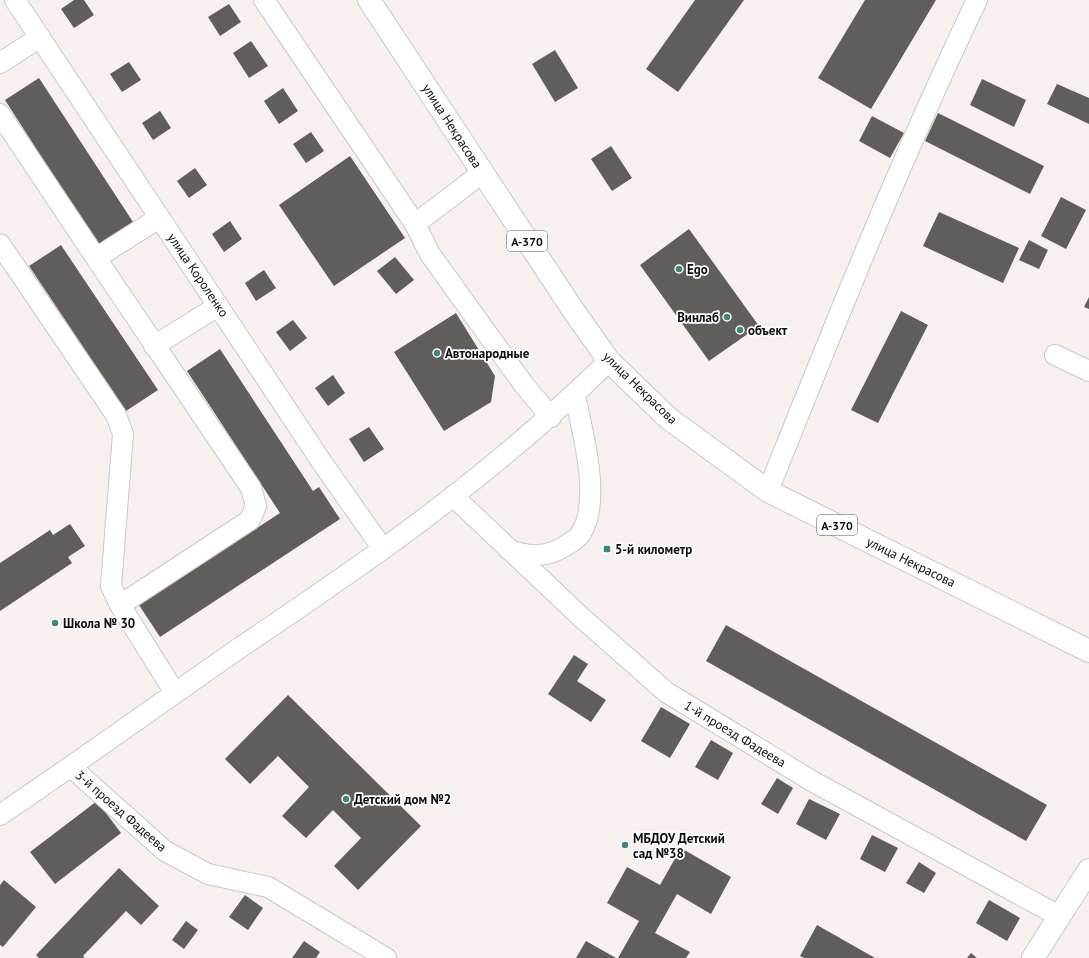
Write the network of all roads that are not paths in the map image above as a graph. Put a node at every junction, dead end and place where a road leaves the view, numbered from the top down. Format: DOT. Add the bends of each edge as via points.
graph roads {
  1 [pos="15,0"];
  2 [pos="264,0"];
  3 [pos="369,0"];
  4 [pos="977,0"];
  5 [pos="40,37"];
  6 [pos="0,63"];
  7 [pos="0,114"];
  8 [pos="482,173"];
  9 [pos="159,218"];
  10 [pos="415,224"];
  11 [pos="0,244"];
  12 [pos="96,258"];
  13 [pos="218,306"];
  14 [pos="154,346"];
  15 [pos="1055,355"];
  16 [pos="610,361"];
  17 [pos="1089,371"];
  18 [pos="575,394"];
  19 [pos="551,417"];
  20 [pos="768,491"];
  21 [pos="453,496"];
  22 [pos="383,549"];
  23 [pos="509,550"];
  24 [pos="120,605"];
  25 [pos="1089,651"];
  26 [pos="175,693"];
  27 [pos="71,767"];
  28 [pos="0,815"];
  29 [pos="1089,870"];
  30 [pos="1059,916"];
  31 [pos="386,958"];
  32 [pos="1033,958"];
  1 -- 5 [label="street, улица Короленко"];
  2 -- 10 [label="street"];
  3 -- 8 [label="main road, улица Некрасова / А-370"];
  4 -- 20 [label="street" via="889,195"];
  5 -- 6 [label="street"];
  5 -- 9 [label="street, улица Короленко"];
  7 -- 12 [label="street"];
  8 -- 10 [label="street"];
  8 -- 16 [label="main road, улица Некрасова / А-370"];
  9 -- 12 [label="street"];
  9 -- 13 [label="street, улица Короленко"];
  10 -- 19 [label="street" via="430,254 524,384"];
  11 -- 24 [label="street" via="116,415 123,434 111,586"];
  12 -- 14 [label="street"];
  13 -- 14 [label="street"];
  13 -- 22 [label="street, улица Короленко"];
  14 -- 24 [label="street" via="251,488 256,506 250,520"];
  15 -- 17 [label="street"];
  16 -- 18 [label="street"];
  16 -- 20 [label="main road, улица Некрасова / А-370" via="668,418"];
  18 -- 19 [label="street"];
  18 -- 23 [label="street" via="590,484 590,512 586,524 580,535 556,552 542,556"];
  19 -- 21 [label="street"];
  20 -- 25 [label="main road, улица Некрасова / А-370"];
  21 -- 22 [label="street"];
  21 -- 23 [label="street, 1-й проезд Фадеева"];
  22 -- 26 [label="street"];
  23 -- 30 [label="street, 1-й проезд Фадеева" via="581,618 666,692 812,780"];
  24 -- 26 [label="street"];
  26 -- 27 [label="street"];
  27 -- 28 [label="street"];
  27 -- 31 [label="street, 3-й проезд Фадеева" via="165,851 208,874 268,887"];
  29 -- 30 [label="main road"];
  30 -- 32 [label="main road"];
}
